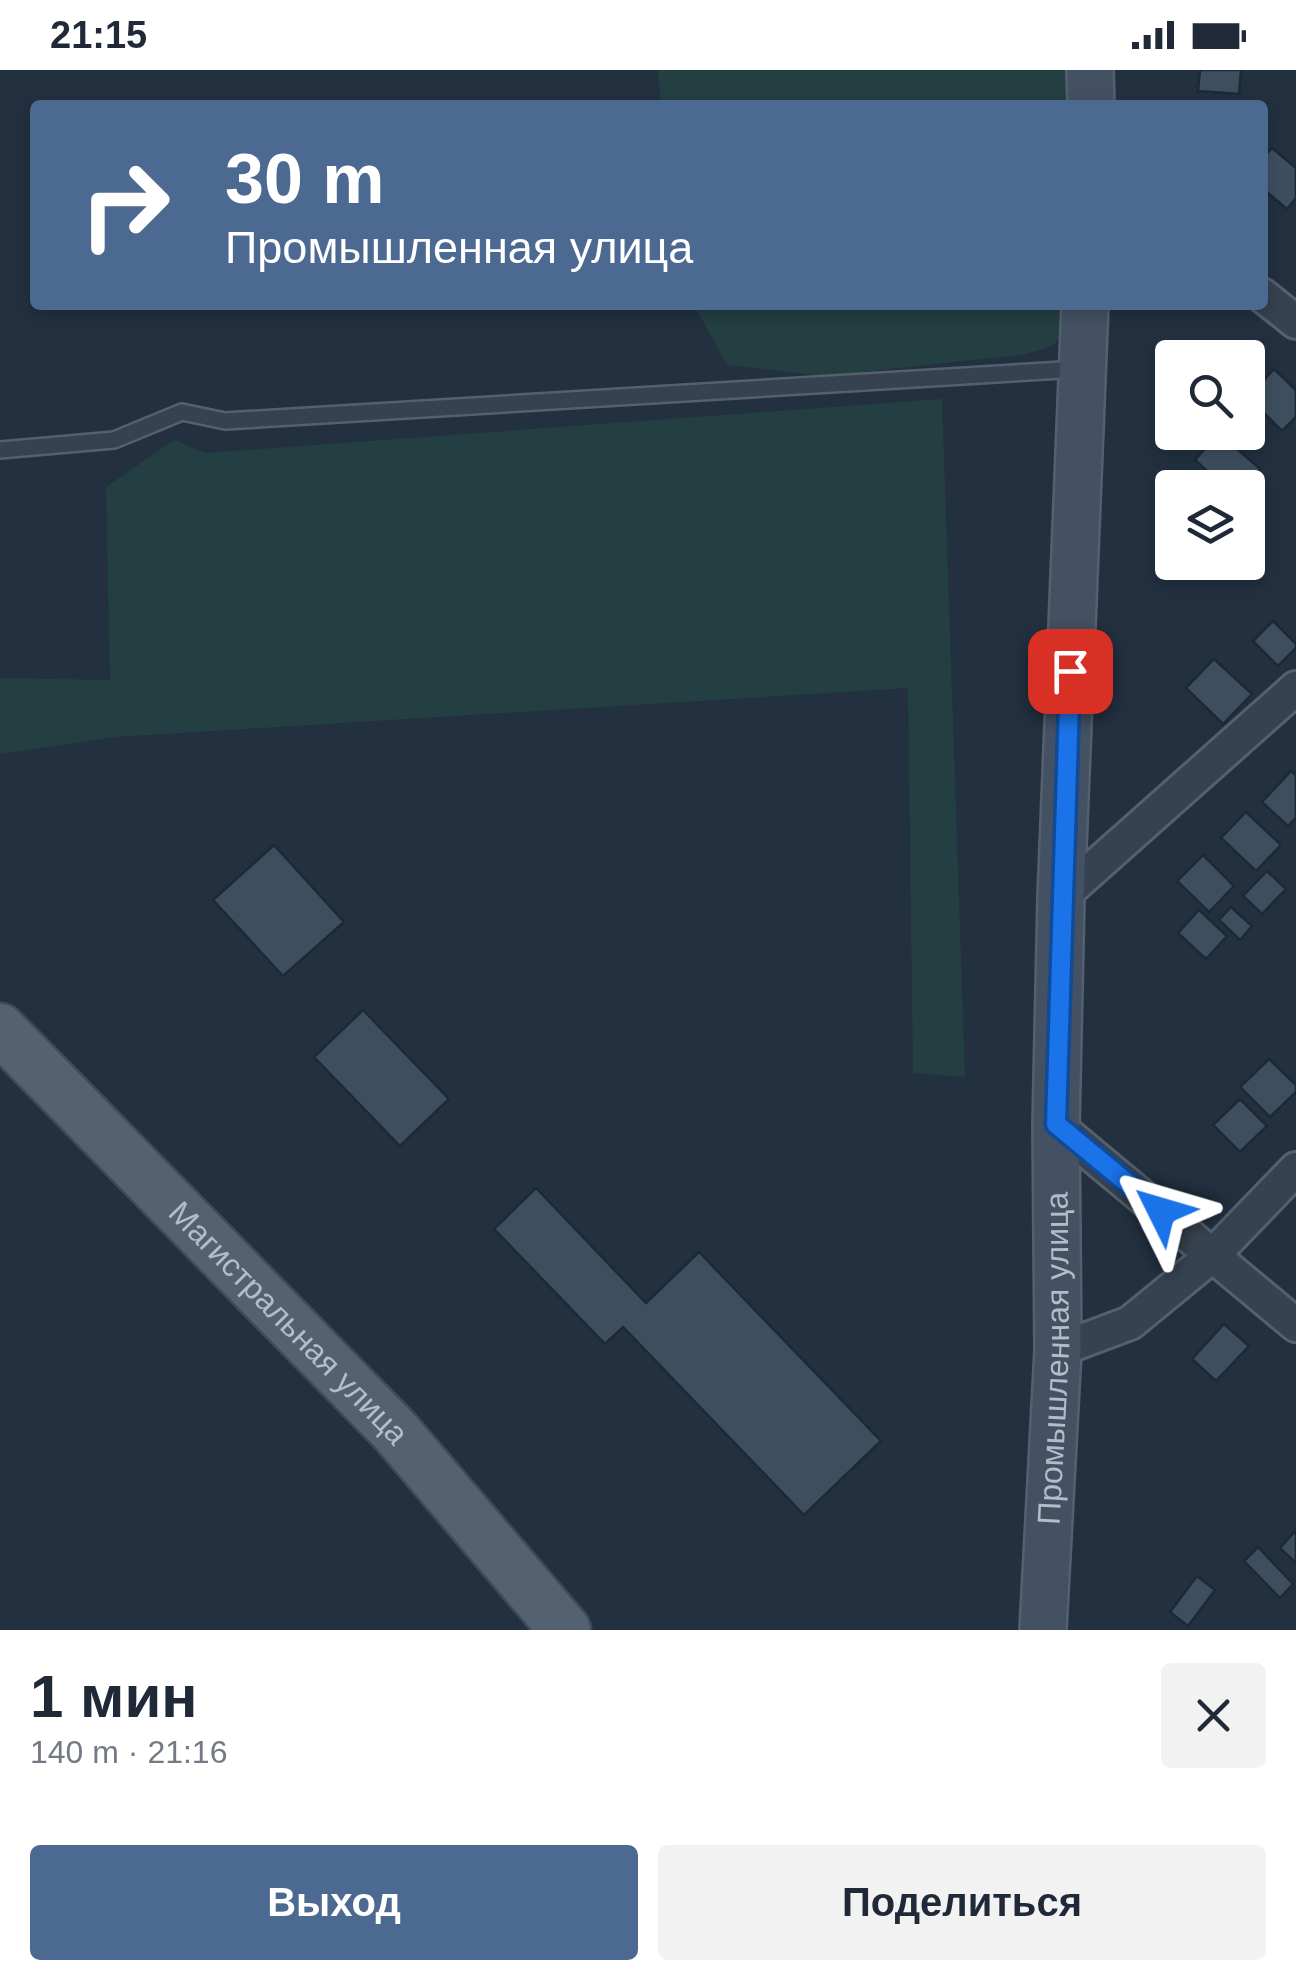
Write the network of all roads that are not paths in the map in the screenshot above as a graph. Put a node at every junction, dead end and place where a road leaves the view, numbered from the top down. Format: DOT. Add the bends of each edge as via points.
graph roads {
  1 [pos="1090,70"];
  2 [pos="1090,100"];
  3 [pos="1268,300"];
  4 [pos="1086,310"];
  5 [pos="1296,322"];
  6 [pos="1083,368"];
  7 [pos="0,450"];
  8 [pos="1296,688"];
  9 [pos="1061,897"];
  10 [pos="0,1029"];
  11 [pos="1056,1124"];
  12 [pos="1296,1170"];
  13 [pos="1213,1254"];
  14 [pos="1296,1325"];
  15 [pos="1058,1350"];
  16 [pos="565,1630"];
  17 [pos="1044,1630"];
  1 -- 2 [label="street"];
  3 -- 5 [label="street"];
  4 -- 6 [label="street, Промышленная улица"];
  6 -- 7 [label="lane" via="225,421 182,412 114,440"];
  6 -- 9 [label="street, Промышленная улица"];
  8 -- 9 [label="street"];
  9 -- 11 [label="street, Промышленная улица"];
  10 -- 16 [label="main road, Магистральная улица" via="394,1430"];
  11 -- 13 [label="street"];
  11 -- 15 [label="street, Промышленная улица"];
  12 -- 13 [label="street"];
  13 -- 14 [label="street"];
  13 -- 15 [label="street" via="1130,1323"];
  15 -- 17 [label="street, Промышленная улица"];
}
